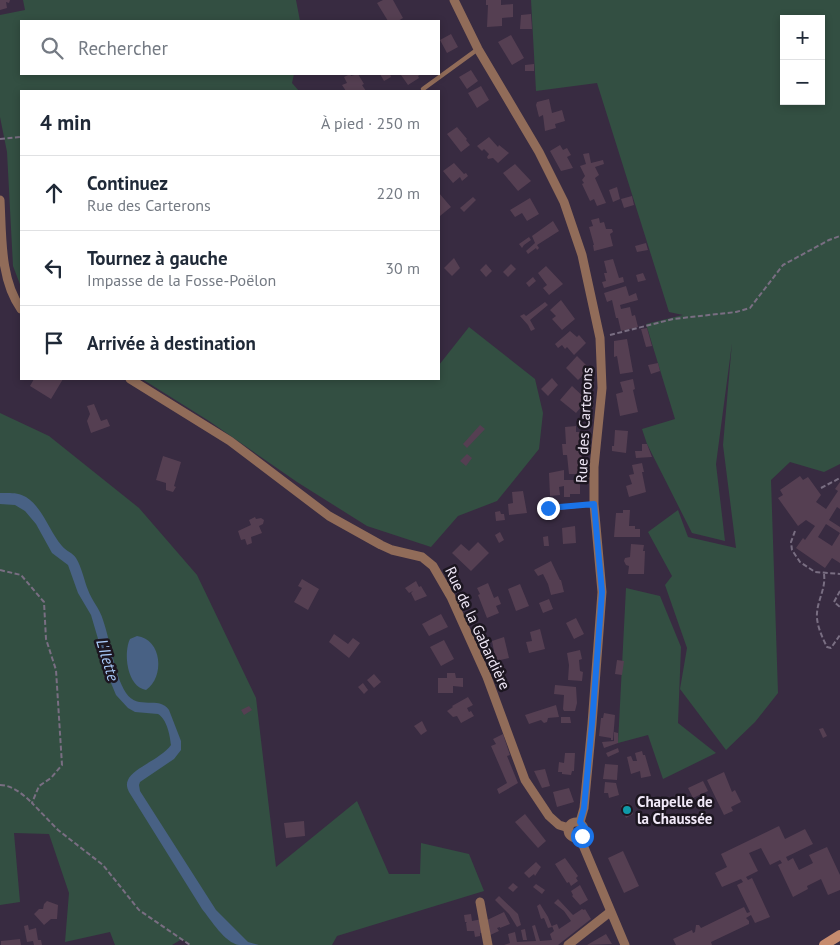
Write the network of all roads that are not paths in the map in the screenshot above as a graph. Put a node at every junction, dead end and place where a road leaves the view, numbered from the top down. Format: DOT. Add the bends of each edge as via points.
graph roads {
  1 [pos="454,0"];
  2 [pos="478,49"];
  3 [pos="422,89"];
  4 [pos="0,200"];
  5 [pos="20,308"];
  6 [pos="132,380"];
  7 [pos="594,504"];
  8 [pos="544,509"];
  9 [pos="580,822"];
  10 [pos="569,828"];
  11 [pos="580,838"];
  12 [pos="480,902"];
  13 [pos="610,912"];
  14 [pos="840,935"];
  15 [pos="488,945"];
  16 [pos="568,945"];
  17 [pos="625,945"];
  18 [pos="824,945"];
  1 -- 2 [label="street, Rue des Carterons"];
  2 -- 3 [label="lane"];
  2 -- 7 [label="street, Rue des Carterons" via="539,152 564,202 582,255 600,338 602,388 594,467"];
  4 -- 5 [label="street" via="3,278"];
  6 -- 10 [label="street, Rue de la Gabardière" via="230,441 336,520 381,545 422,557 434,566 487,677 525,780 549,816"];
  7 -- 8 [label="lane"];
  7 -- 9 [label="street, Rue des Carterons" via="602,592 584,808"];
  9 -- 10 [label="street" via="572,823"];
  9 -- 11 [label="street" via="585,828"];
  10 -- 11 [label="street" via="572,837"];
  11 -- 13 [label="street"];
  12 -- 15 [label="street"];
  13 -- 16 [label="street"];
  13 -- 17 [label="street"];
  14 -- 18 [label="street"];
}
